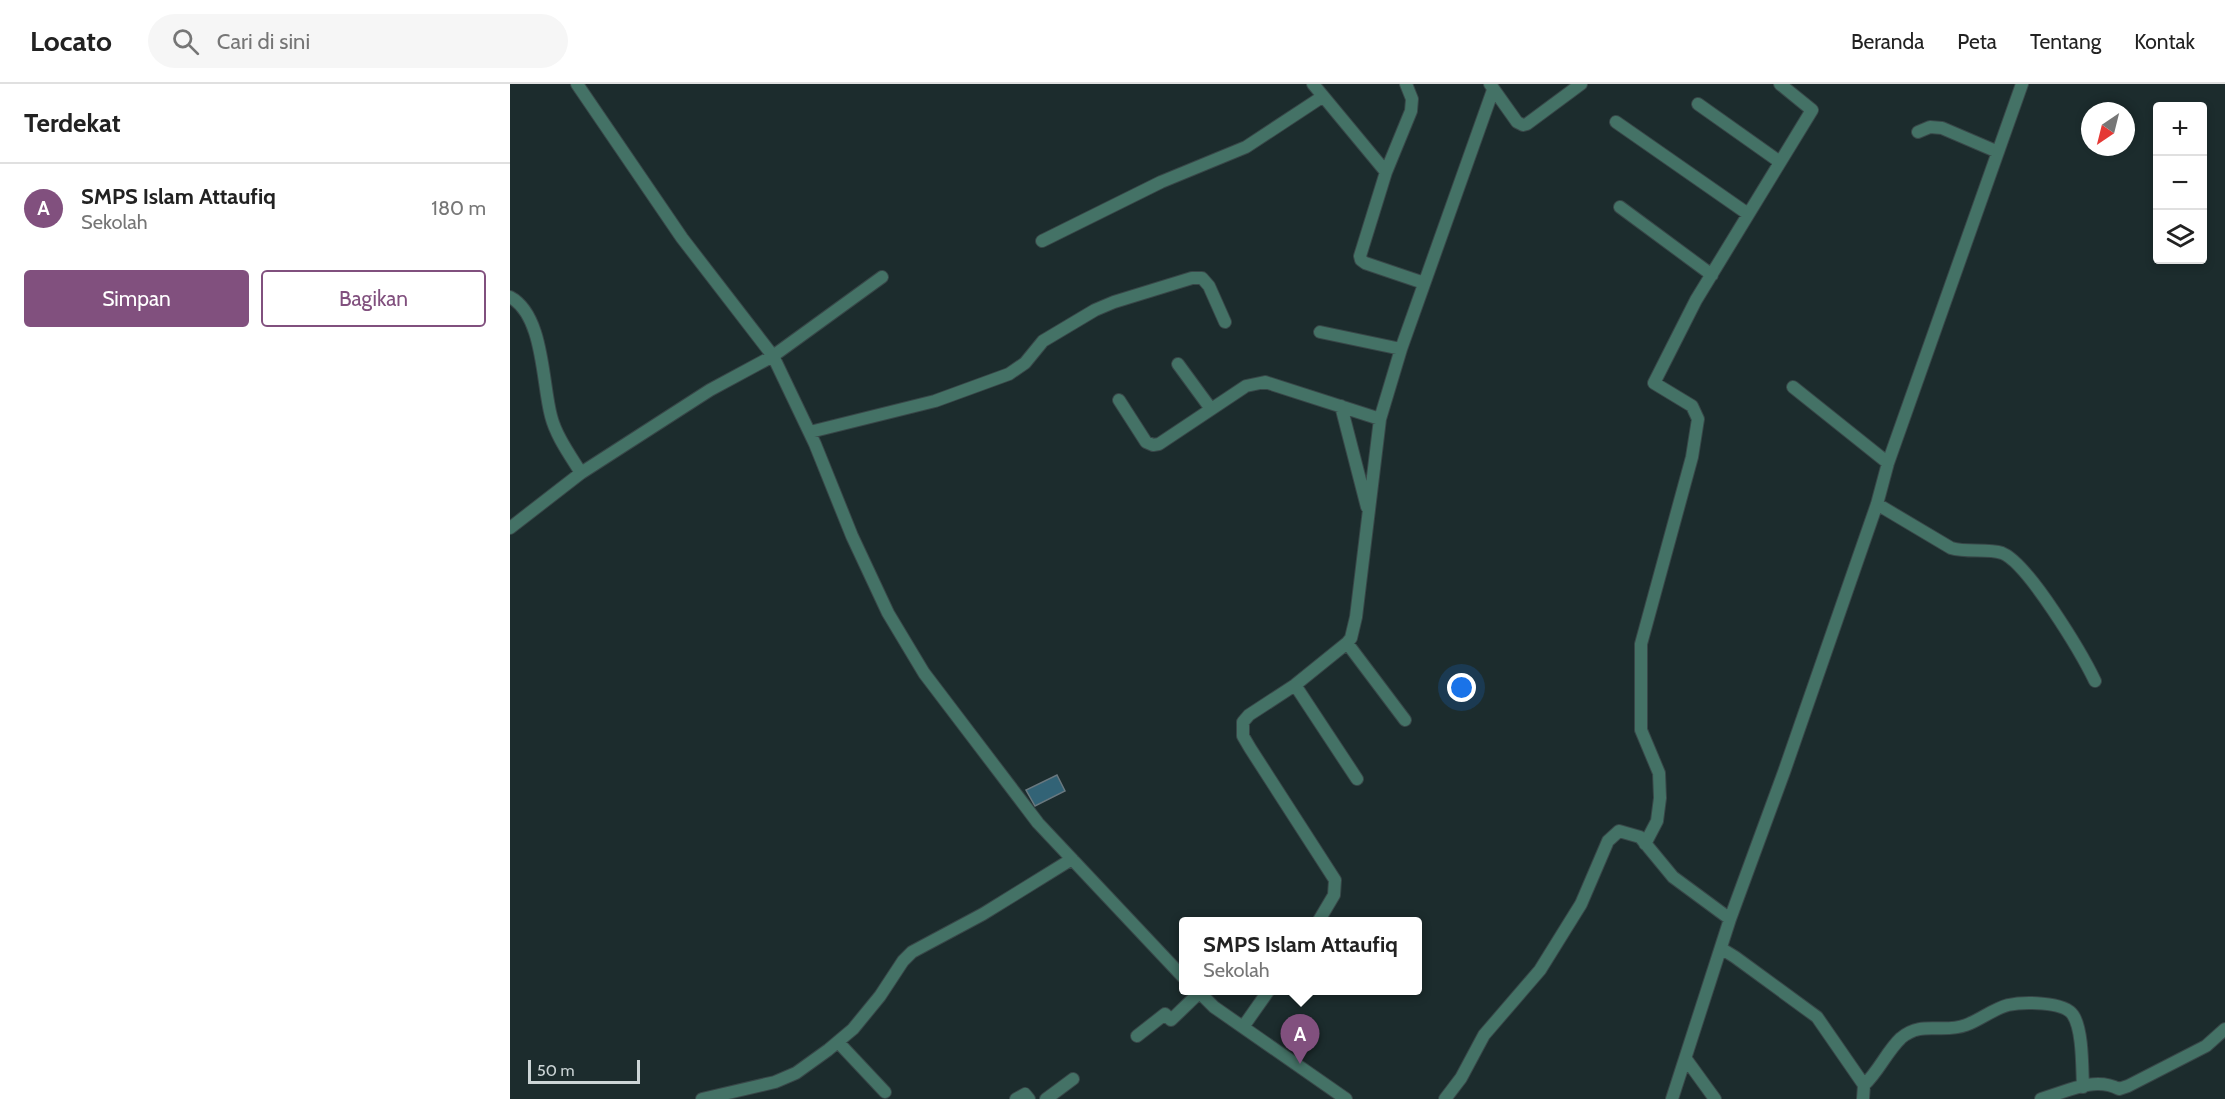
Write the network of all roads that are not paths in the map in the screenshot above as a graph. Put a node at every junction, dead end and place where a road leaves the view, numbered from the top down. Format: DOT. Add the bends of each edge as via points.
graph roads {
  1 [pos="577,84"];
  2 [pos="1314,84"];
  3 [pos="1406,84"];
  4 [pos="1581,84"];
  5 [pos="1780,84"];
  6 [pos="2022,84"];
  7 [pos="1492,87"];
  8 [pos="1322,97"];
  9 [pos="1698,104"];
  10 [pos="1616,122"];
  11 [pos="1918,132"];
  12 [pos="1998,152"];
  13 [pos="1780,162"];
  14 [pos="1386,172"];
  15 [pos="1620,207"];
  16 [pos="1748,214"];
  17 [pos="1042,241"];
  18 [pos="1712,275"];
  19 [pos="882,277"];
  20 [pos="1425,283"];
  21 [pos="510,297"];
  22 [pos="1225,322"];
  23 [pos="1320,332"];
  24 [pos="1401,349"];
  25 [pos="773,356"];
  26 [pos="1178,364"];
  27 [pos="1793,387"];
  28 [pos="1119,400"];
  29 [pos="1341,406"];
  30 [pos="1211,409"];
  31 [pos="1380,418"];
  32 [pos="810,432"];
  33 [pos="1888,463"];
  34 [pos="581,473"];
  35 [pos="1877,504"];
  36 [pos="1369,514"];
  37 [pos="510,528"];
  38 [pos="1347,642"];
  39 [pos="2095,681"];
  40 [pos="1295,685"];
  41 [pos="1405,720"];
  42 [pos="1357,779"];
  43 [pos="1645,844"];
  44 [pos="1072,859"];
  45 [pos="1320,917"];
  46 [pos="1730,919"];
  47 [pos="1722,949"];
  48 [pos="1179,973"];
  49 [pos="1195,995"];
  50 [pos="1201,995"];
  51 [pos="1265,995"];
  52 [pos="1243,1027"];
  53 [pos="2225,1029"];
  54 [pos="1137,1036"];
  55 [pos="838,1042"];
  56 [pos="1686,1059"];
  57 [pos="1073,1079"];
  58 [pos="1864,1085"];
  59 [pos="2084,1087"];
  60 [pos="885,1092"];
  61 [pos="1342,1098"];
  62 [pos="702,1099"];
  63 [pos="1016,1099"];
  64 [pos="1029,1099"];
  65 [pos="1046,1099"];
  66 [pos="1445,1099"];
  67 [pos="1672,1099"];
  68 [pos="1715,1099"];
  69 [pos="1863,1099"];
  70 [pos="2041,1099"];
  1 -- 25 [label="street" via="682,238"];
  2 -- 8 [label="street"];
  3 -- 14 [label="street" via="1412,99 1411,111"];
  4 -- 7 [label="street" via="1523,125"];
  5 -- 13 [label="street" via="1812,110"];
  6 -- 12 [label="street"];
  7 -- 20 [label="street"];
  8 -- 14 [label="street"];
  8 -- 17 [label="street" via="1246,147 1161,182"];
  9 -- 13 [label="street"];
  10 -- 16 [label="street"];
  11 -- 12 [label="street" via="1942,128"];
  12 -- 33 [label="street"];
  13 -- 16 [label="street"];
  14 -- 20 [label="street" via="1361,260"];
  15 -- 18 [label="street"];
  16 -- 18 [label="street"];
  18 -- 43 [label="street" via="1654,383 1692,406 1698,419 1692,457 1641,644 1641,730 1659,773 1660,798 1657,821"];
  19 -- 25 [label="street"];
  20 -- 24 [label="street"];
  21 -- 34 [label="street" via="536,332 551,417"];
  22 -- 32 [label="street" via="1209,286 1202,278 1192,278 1095,310 1042,341 1025,363 1009,374 935,401"];
  23 -- 24 [label="street"];
  24 -- 31 [label="street"];
  25 -- 32 [label="street"];
  25 -- 34 [label="street" via="710,390"];
  26 -- 30 [label="street"];
  27 -- 33 [label="street"];
  28 -- 30 [label="street" via="1146,442 1153,445"];
  29 -- 30 [label="street" via="1265,382 1246,386"];
  29 -- 31 [label="street"];
  29 -- 36 [label="street"];
  31 -- 36 [label="street"];
  32 -- 44 [label="street" via="888,613 924,673 1038,823"];
  33 -- 35 [label="street"];
  34 -- 37 [label="street"];
  35 -- 39 [label="street" via="1951,548 2001,553 2014,561 2065,627"];
  35 -- 46 [label="street"];
  36 -- 38 [label="street" via="1356,618"];
  38 -- 40 [label="street"];
  38 -- 41 [label="street"];
  40 -- 42 [label="street"];
  40 -- 45 [label="street" via="1249,715 1242,729 1250,748 1335,880 1334,895"];
  43 -- 46 [label="street" via="1673,877"];
  43 -- 66 [label="street" via="1640,837 1619,831 1608,841 1581,904 1540,969 1484,1035"];
  44 -- 48 [label="street"];
  44 -- 55 [label="street" via="912,952 853,1029"];
  46 -- 47 [label="street"];
  47 -- 56 [label="street"];
  47 -- 58 [label="street" via="1811,1011"];
  49 -- 54 [label="street" via="1171,1020 1165,1014"];
  50 -- 52 [label="street"];
  51 -- 52 [label="street"];
  52 -- 61 [label="street"];
  53 -- 59 [label="street" via="2206,1046 2128,1086 2120,1089 2091,1083"];
  55 -- 60 [label="street"];
  55 -- 62 [label="street" via="796,1073 775,1082"];
  56 -- 67 [label="street"];
  56 -- 68 [label="street"];
  57 -- 65 [label="street"];
  58 -- 59 [label="street" via="1901,1039 1914,1030 1950,1030 2006,1005 2028,1003 2065,1008 2073,1014 2079,1031"];
  58 -- 69 [label="street"];
  59 -- 70 [label="street"];
  63 -- 64 [label="street" via="1025,1094"];
}
